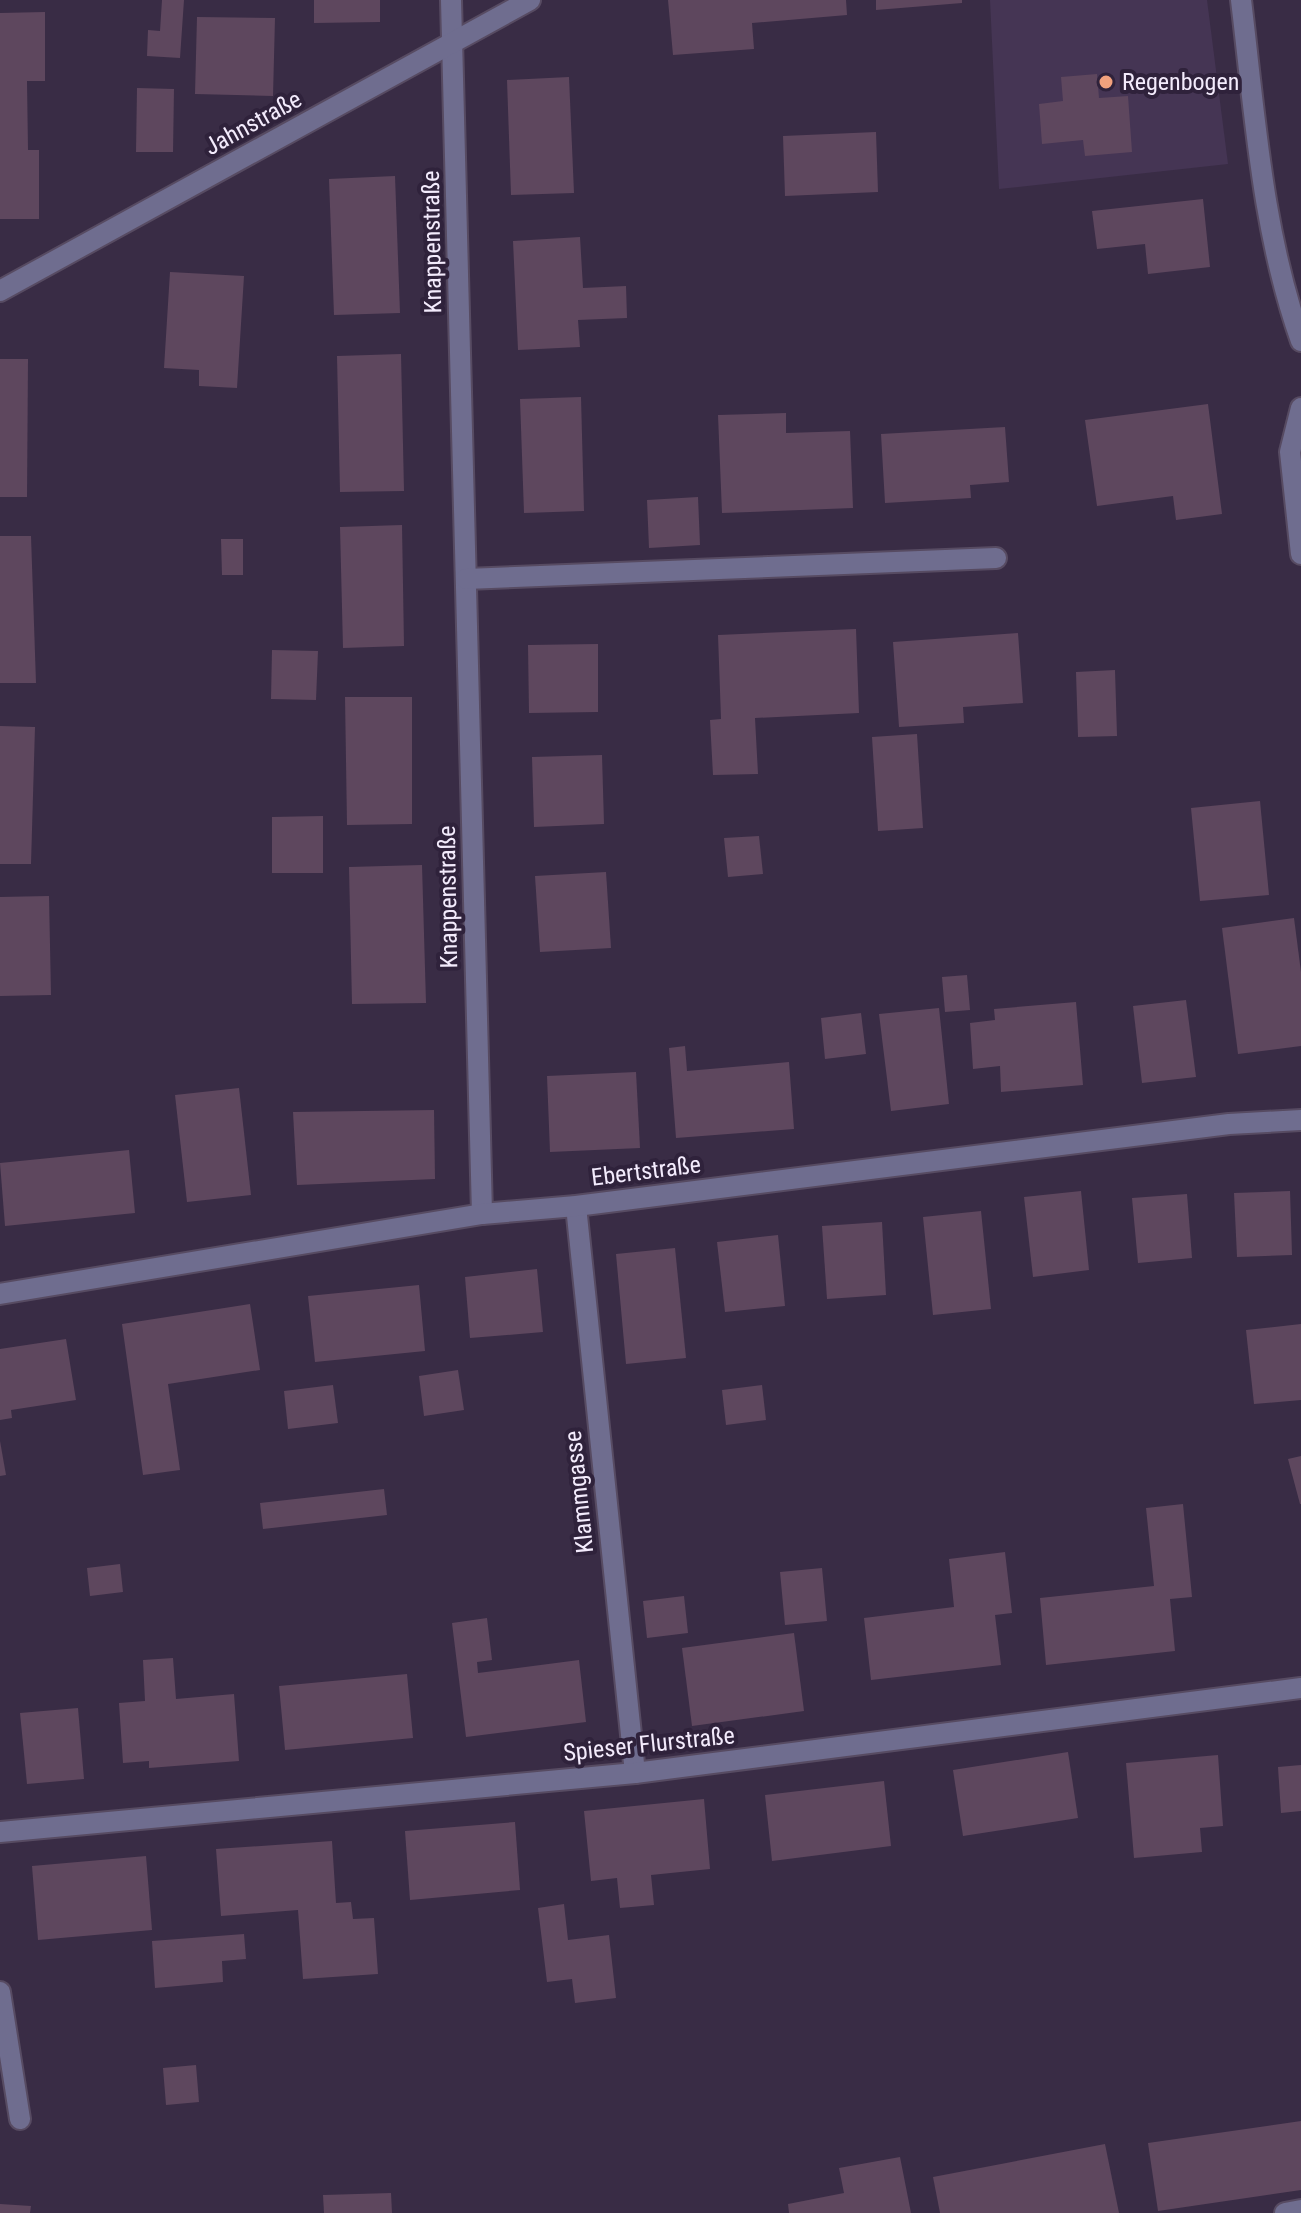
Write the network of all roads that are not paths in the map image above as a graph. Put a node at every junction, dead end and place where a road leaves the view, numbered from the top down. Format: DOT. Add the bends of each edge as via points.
graph roads {
  1 [pos="451,0"];
  2 [pos="530,0"];
  3 [pos="1241,0"];
  4 [pos="453,44"];
  5 [pos="0,291"];
  6 [pos="1301,341"];
  7 [pos="1301,408"];
  8 [pos="1301,554"];
  9 [pos="996,558"];
  10 [pos="466,579"];
  11 [pos="1301,1120"];
  12 [pos="576,1206"];
  13 [pos="482,1214"];
  14 [pos="0,1294"];
  15 [pos="1301,1688"];
  16 [pos="635,1773"];
  17 [pos="0,1832"];
  18 [pos="0,1992"];
  19 [pos="20,2119"];
  20 [pos="1301,2210"];
  21 [pos="1285,2213"];
  1 -- 4 [label="street, Knappenstraße"];
  2 -- 4 [label="street, Jahnstraße"];
  3 -- 6 [label="street" via="1262,189"];
  4 -- 5 [label="street, Jahnstraße"];
  4 -- 10 [label="street, Knappenstraße"];
  7 -- 8 [label="street" via="1290,452"];
  9 -- 10 [label="street"];
  10 -- 13 [label="street, Knappenstraße"];
  11 -- 12 [label="street, Ebertstraße" via="1229,1124"];
  12 -- 13 [label="street, Ebertstraße"];
  12 -- 16 [label="street, Klammgasse"];
  13 -- 14 [label="street, Ebertstraße"];
  15 -- 16 [label="street, Spieser Flurstraße"];
  16 -- 17 [label="street, Spieser Flurstraße"];
  18 -- 19 [label="street"];
  20 -- 21 [label="street"];
}
